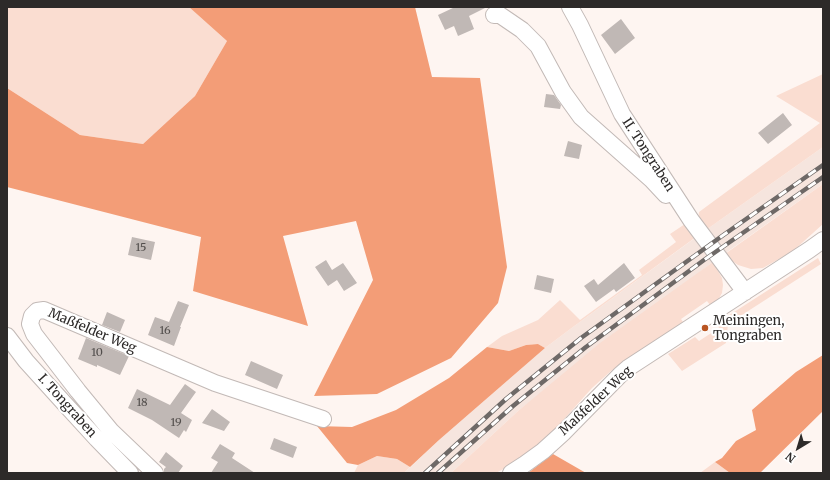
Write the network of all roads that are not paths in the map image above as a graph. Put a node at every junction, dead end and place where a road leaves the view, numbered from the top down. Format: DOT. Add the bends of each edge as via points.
graph roads {
  1 [pos="570,7"];
  2 [pos="494,15"];
  3 [pos="691,220"];
  4 [pos="823,240"];
  5 [pos="745,292"];
  6 [pos="7,336"];
  7 [pos="323,419"];
  8 [pos="130,473"];
  9 [pos="155,473"];
  10 [pos="511,473"];
  1 -- 3 [label="street, II. Tongraben" via="622,114"];
  2 -- 3 [label="street" via="500,15 522,30 538,46 563,92 581,117 652,180"];
  3 -- 5 [label="street, II. Tongraben"];
  4 -- 5 [label="street, Maßfelder Weg"];
  5 -- 10 [label="street, Maßfelder Weg" via="628,368 543,451"];
  6 -- 8 [label="street, I. Tongraben" via="26,361"];
  7 -- 9 [label="street, Maßfelder Weg" via="215,383 50,312 37,311 32,316 30,324 34,334 111,431"];
}
